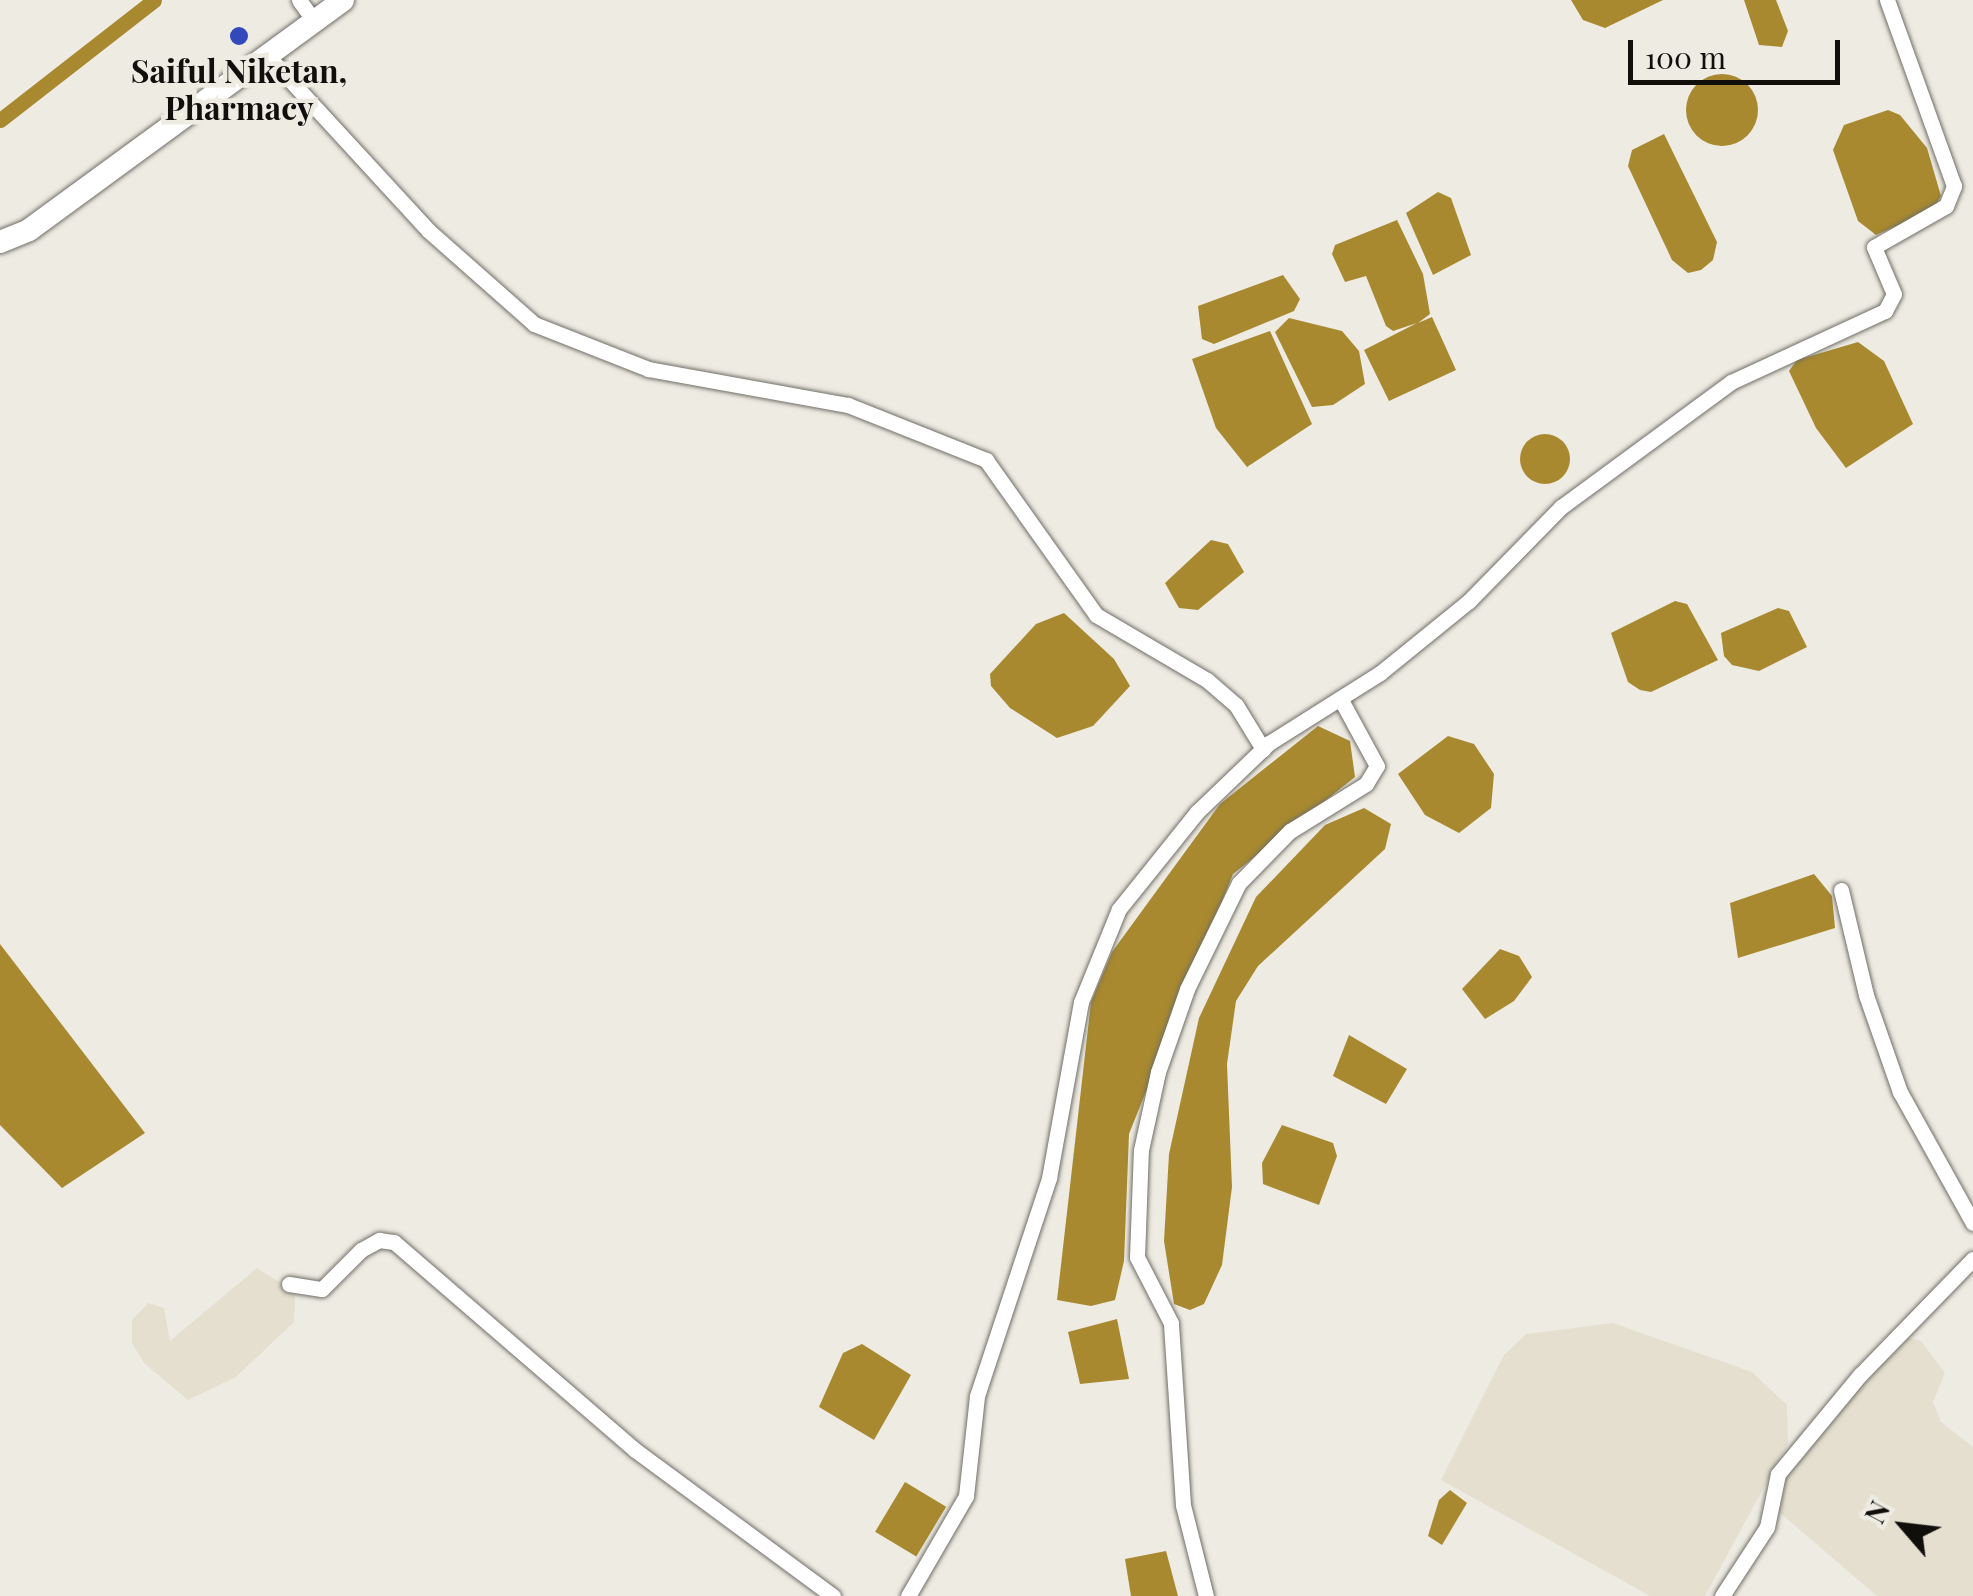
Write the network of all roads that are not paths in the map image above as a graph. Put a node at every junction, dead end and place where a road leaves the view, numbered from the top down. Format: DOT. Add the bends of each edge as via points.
graph roads {
  1 [pos="299,0"];
  2 [pos="343,0"];
  3 [pos="1887,0"];
  4 [pos="314,21"];
  5 [pos="267,56"];
  6 [pos="0,242"];
  7 [pos="1340,698"];
  8 [pos="1263,749"];
  9 [pos="1841,890"];
  10 [pos="1973,1223"];
  11 [pos="1973,1259"];
  12 [pos="290,1284"];
  13 [pos="833,1596"];
  14 [pos="908,1596"];
  15 [pos="1206,1596"];
  16 [pos="1722,1596"];
  1 -- 4 [label="street"];
  2 -- 4 [label="highway"];
  3 -- 7 [label="street" via="1954,186 1946,206 1874,248 1894,294 1885,311 1731,382 1561,508 1469,602"];
  4 -- 5 [label="highway"];
  5 -- 6 [label="highway" via="29,230"];
  5 -- 8 [label="street" via="428,231 534,324 648,369 848,405 986,460 1096,615 1207,680 1236,704"];
  7 -- 8 [label="street"];
  7 -- 15 [label="street" via="1377,766 1366,784 1290,831 1239,883 1188,990 1158,1072 1141,1150 1138,1256 1171,1323 1183,1505"];
  8 -- 14 [label="street" via="1152,865 1098,949 1081,1002 1049,1178 978,1396 966,1496"];
  9 -- 10 [label="street" via="1866,995 1900,1092"];
  11 -- 16 [label="street" via="1860,1374 1778,1474 1767,1527"];
  12 -- 13 [label="street" via="322,1289 361,1250 379,1240 394,1242 634,1450"];
}
